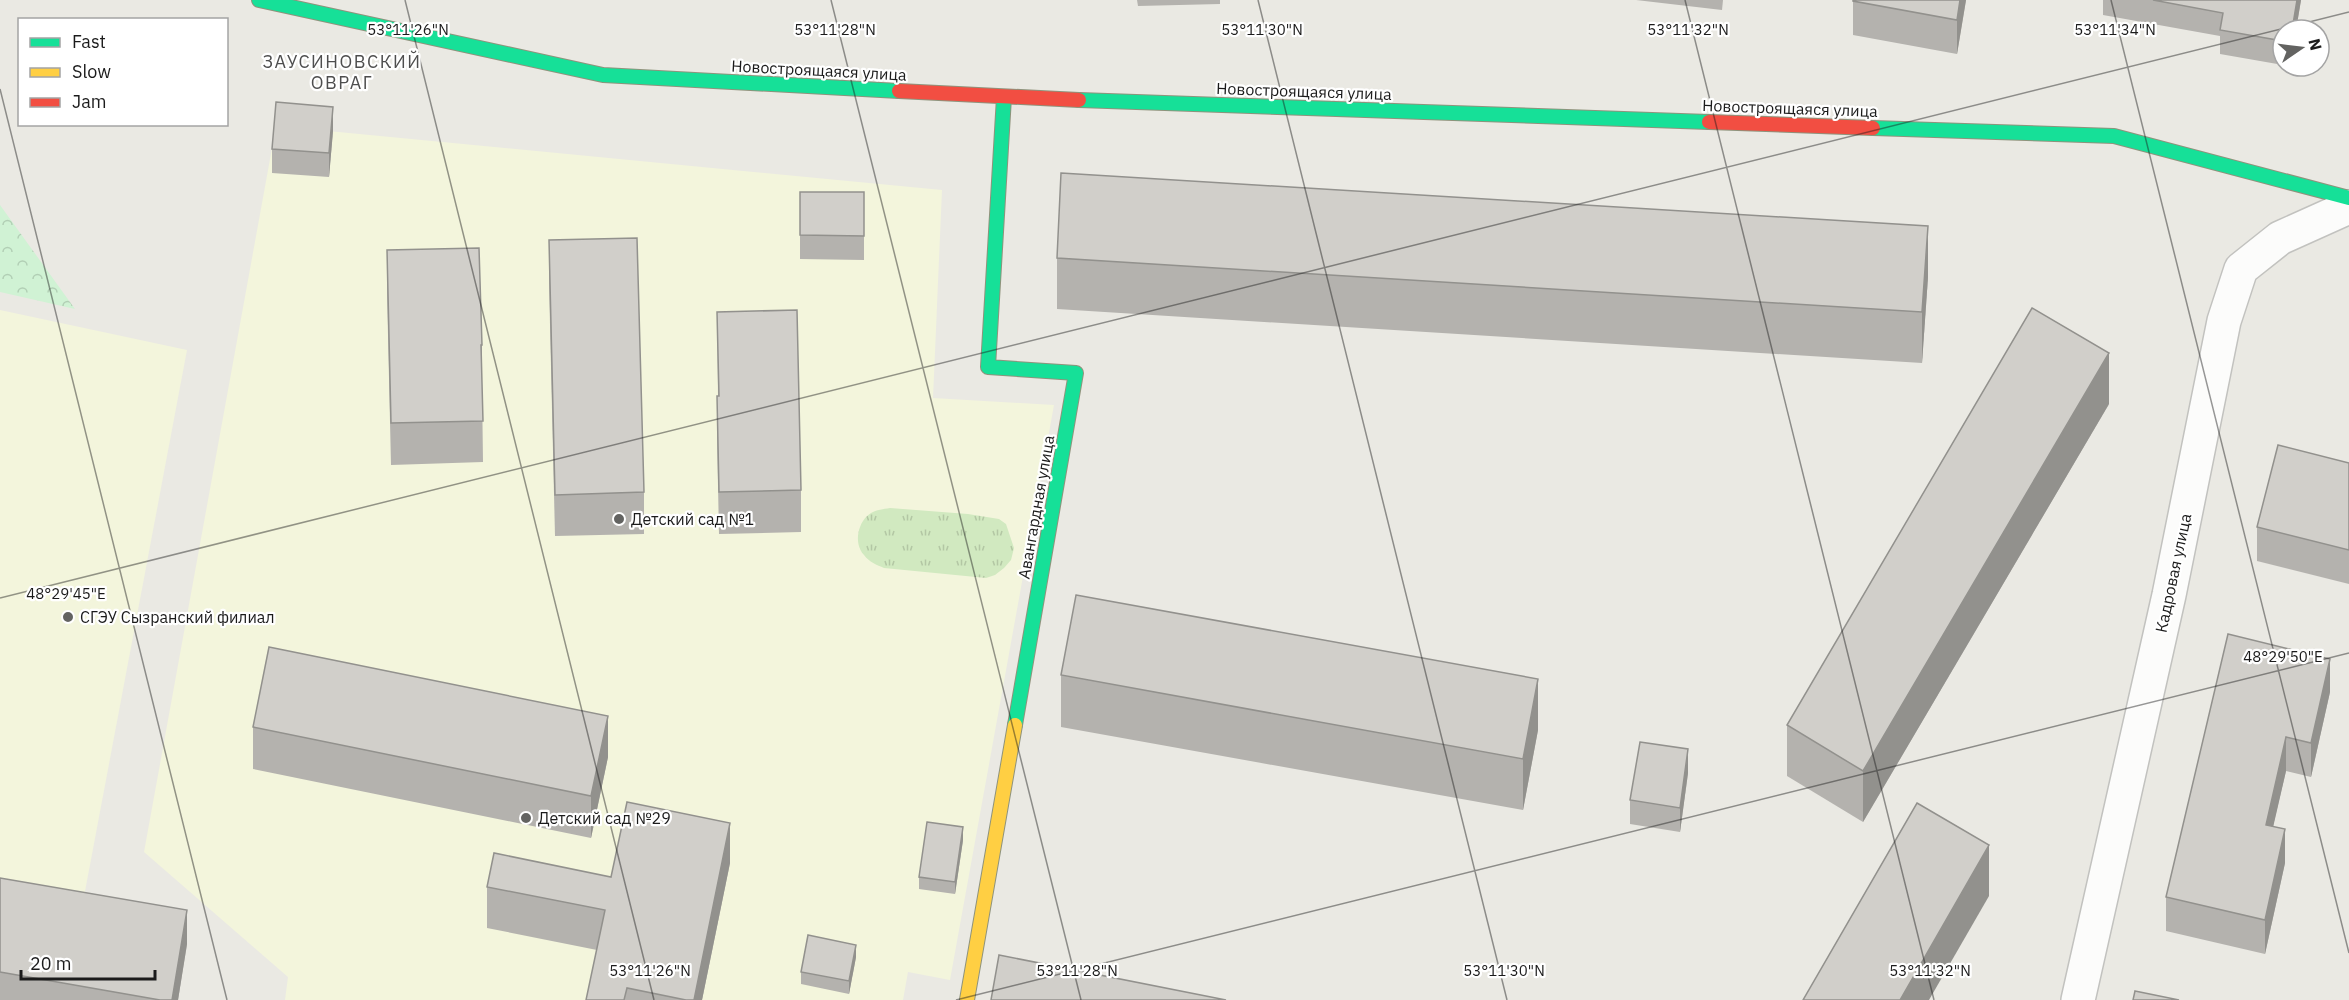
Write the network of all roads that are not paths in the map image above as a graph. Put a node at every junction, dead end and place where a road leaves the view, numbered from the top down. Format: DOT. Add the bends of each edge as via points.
graph roads {
  1 [pos="259,0"];
  2 [pos="1004,97"];
  3 [pos="2349,198"];
  4 [pos="2349,207"];
  5 [pos="967,1000"];
  6 [pos="2078,1000"];
  1 -- 2 [label="street, Новостроящаяся улица" via="603,75"];
  2 -- 3 [label="street, Новостроящаяся улица" via="2114,136"];
  2 -- 5 [label="street, Авангардная улица" via="988,367 1076,373"];
  4 -- 6 [label="street, Кадровая улица" via="2280,238 2241,268 2224,321 2169,595"];
}
